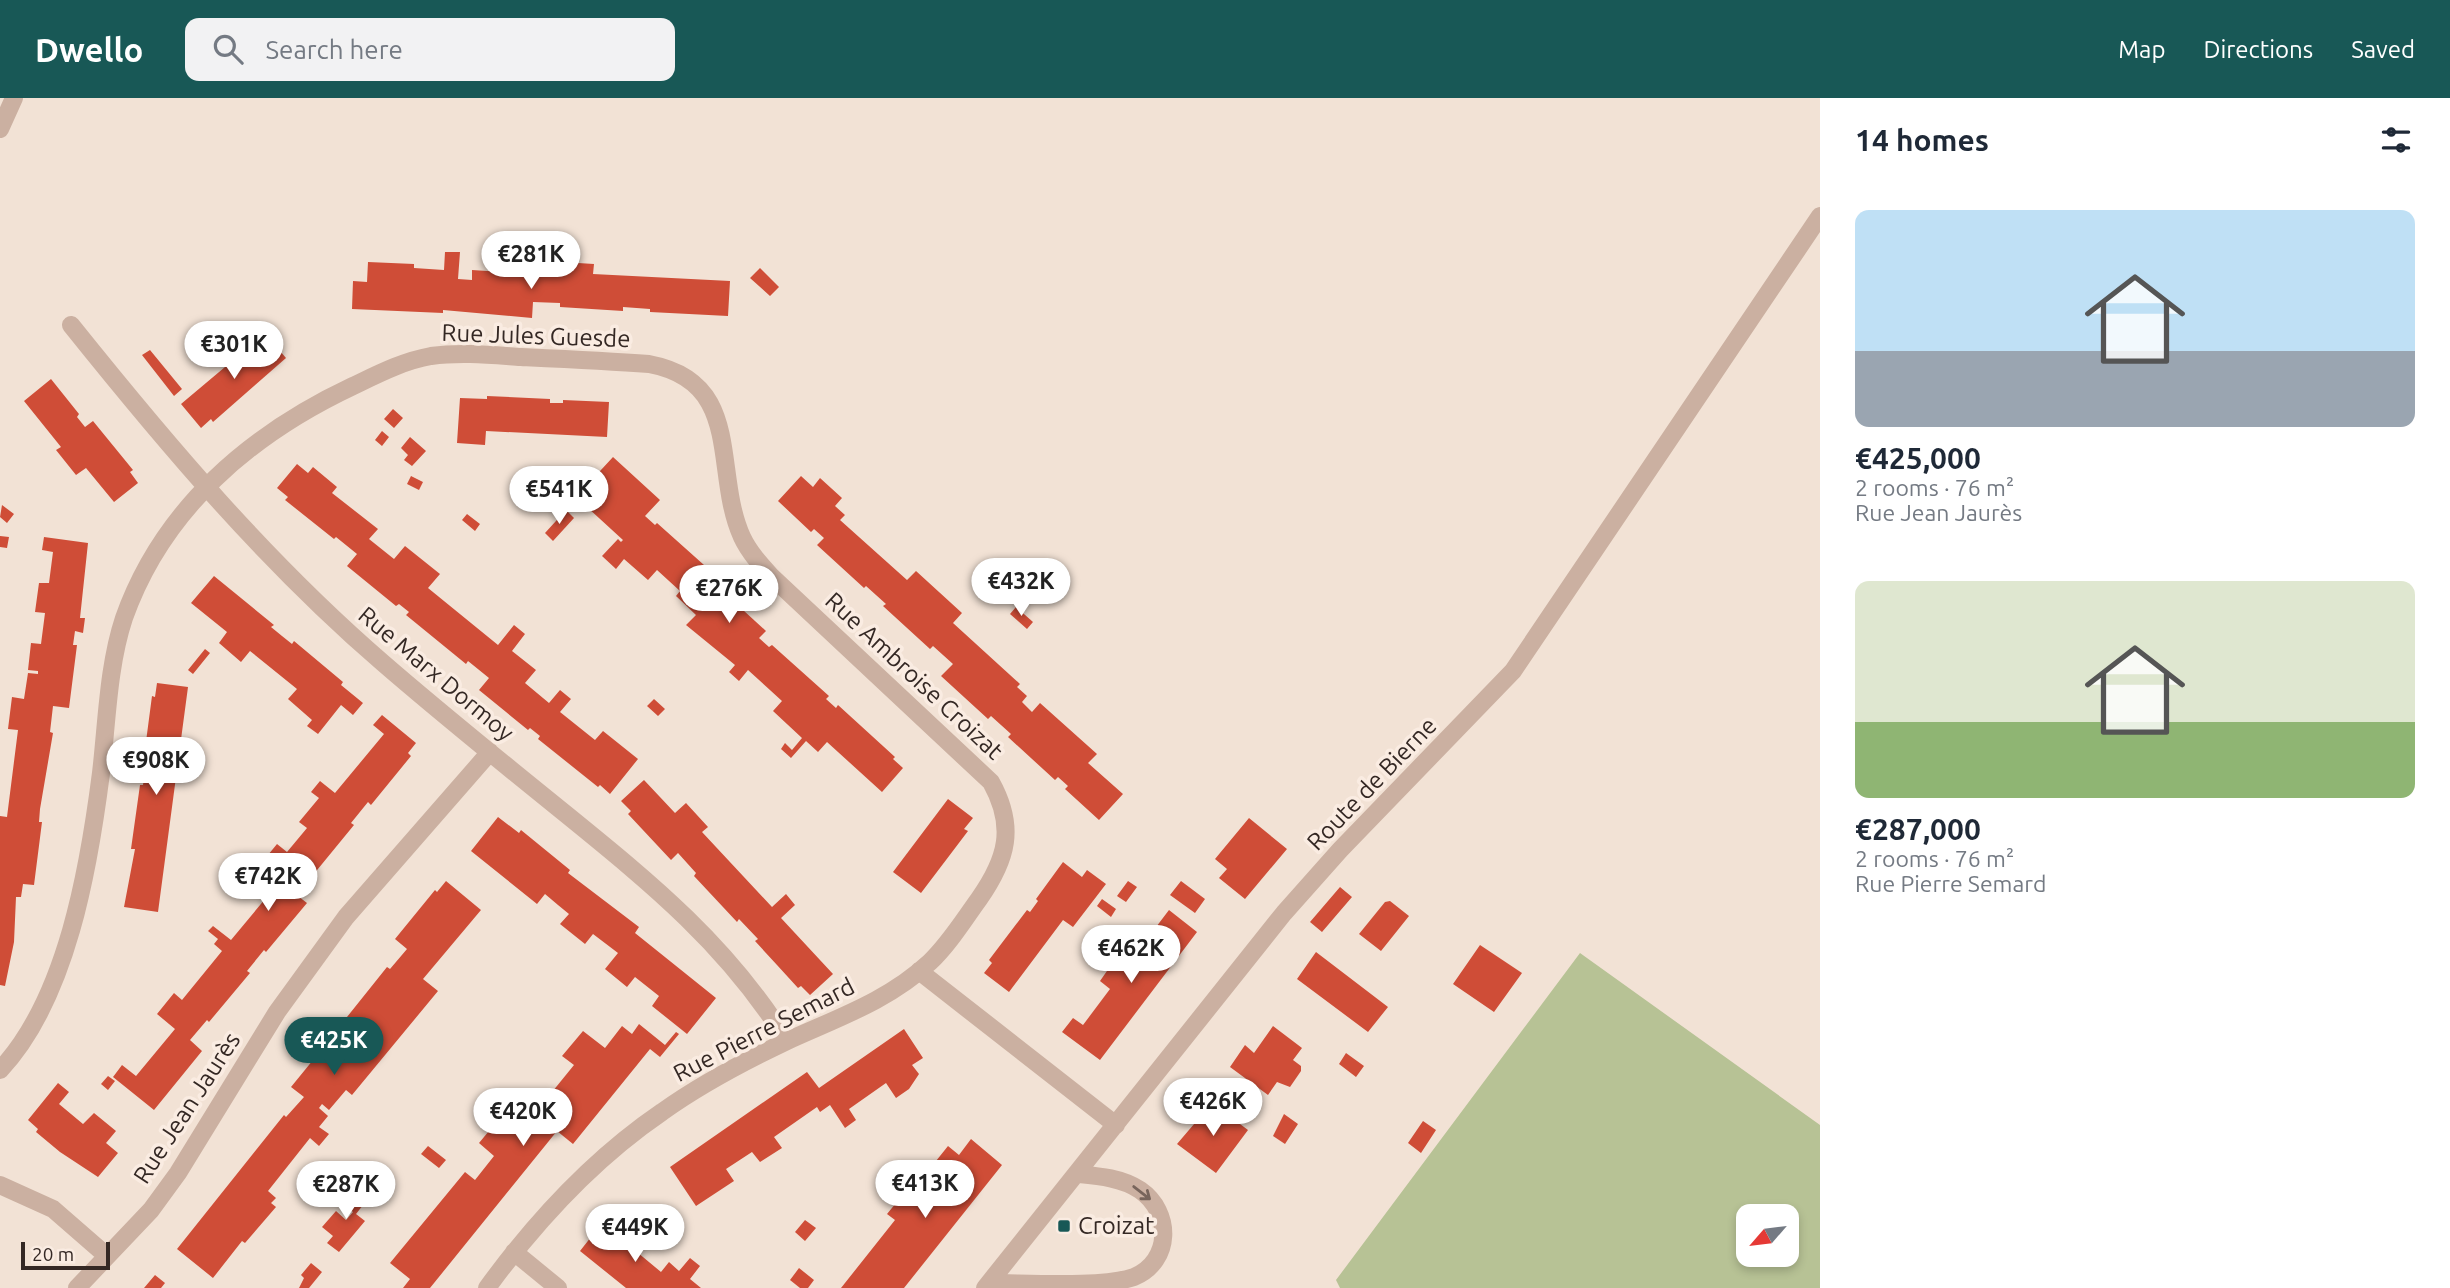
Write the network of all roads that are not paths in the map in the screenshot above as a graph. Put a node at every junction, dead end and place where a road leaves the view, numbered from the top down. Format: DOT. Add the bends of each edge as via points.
graph roads {
  1 [pos="14,98"];
  2 [pos="0,129"];
  3 [pos="1820,216"];
  4 [pos="71,325"];
  5 [pos="690,380"];
  6 [pos="206,489"];
  7 [pos="490,752"];
  8 [pos="919,971"];
  9 [pos="787,1041"];
  10 [pos="0,1070"];
  11 [pos="1116,1125"];
  12 [pos="1078,1174"];
  13 [pos="0,1185"];
  14 [pos="514,1252"];
  15 [pos="107,1256"];
  16 [pos="987,1286"];
  17 [pos="77,1288"];
  18 [pos="487,1288"];
  19 [pos="558,1288"];
  1 -- 2 [label="street"];
  3 -- 11 [label="street, Route de Bierne" via="1513,671 1314,878"];
  4 -- 6 [label="street, Rue Marx Dormoy"];
  5 -- 6 [label="street, Rue Jules Guesde" via="649,364 466,354 416,360 286,420"];
  5 -- 8 [label="street, Rue Ambroise Croizat" via="717,417 733,507 742,537 754,556 980,769 999,797 1007,826 1003,857 954,934"];
  6 -- 7 [label="street, Rue Marx Dormoy" via="303,590"];
  6 -- 10 [label="street, Rue Jules Guesde" via="155,552 124,620 92,838 77,905 42,1008 23,1043"];
  7 -- 9 [label="street, Rue Marx Dormoy" via="674,903 731,962"];
  7 -- 15 [label="street, Rue Jean Jaurès" via="346,917 278,1012 151,1210"];
  8 -- 9 [label="street, Rue Pierre Semard" via="862,1009"];
  8 -- 11 [label="street"];
  9 -- 14 [label="street, Rue Pierre Semard" via="702,1086 645,1124 573,1186"];
  11 -- 12 [label="street, Route de Bierne"];
  12 -- 16 [label="street, Route de Bierne"];
  12 -- 16 [label="street, one-way" via="1123,1181 1156,1206 1165,1232 1156,1260 1124,1281"];
  13 -- 15 [label="street" via="53,1209"];
  14 -- 18 [label="street, Rue Pierre Semard"];
  14 -- 19 [label="street"];
  15 -- 17 [label="street, Rue Jean Jaurès"];
}
